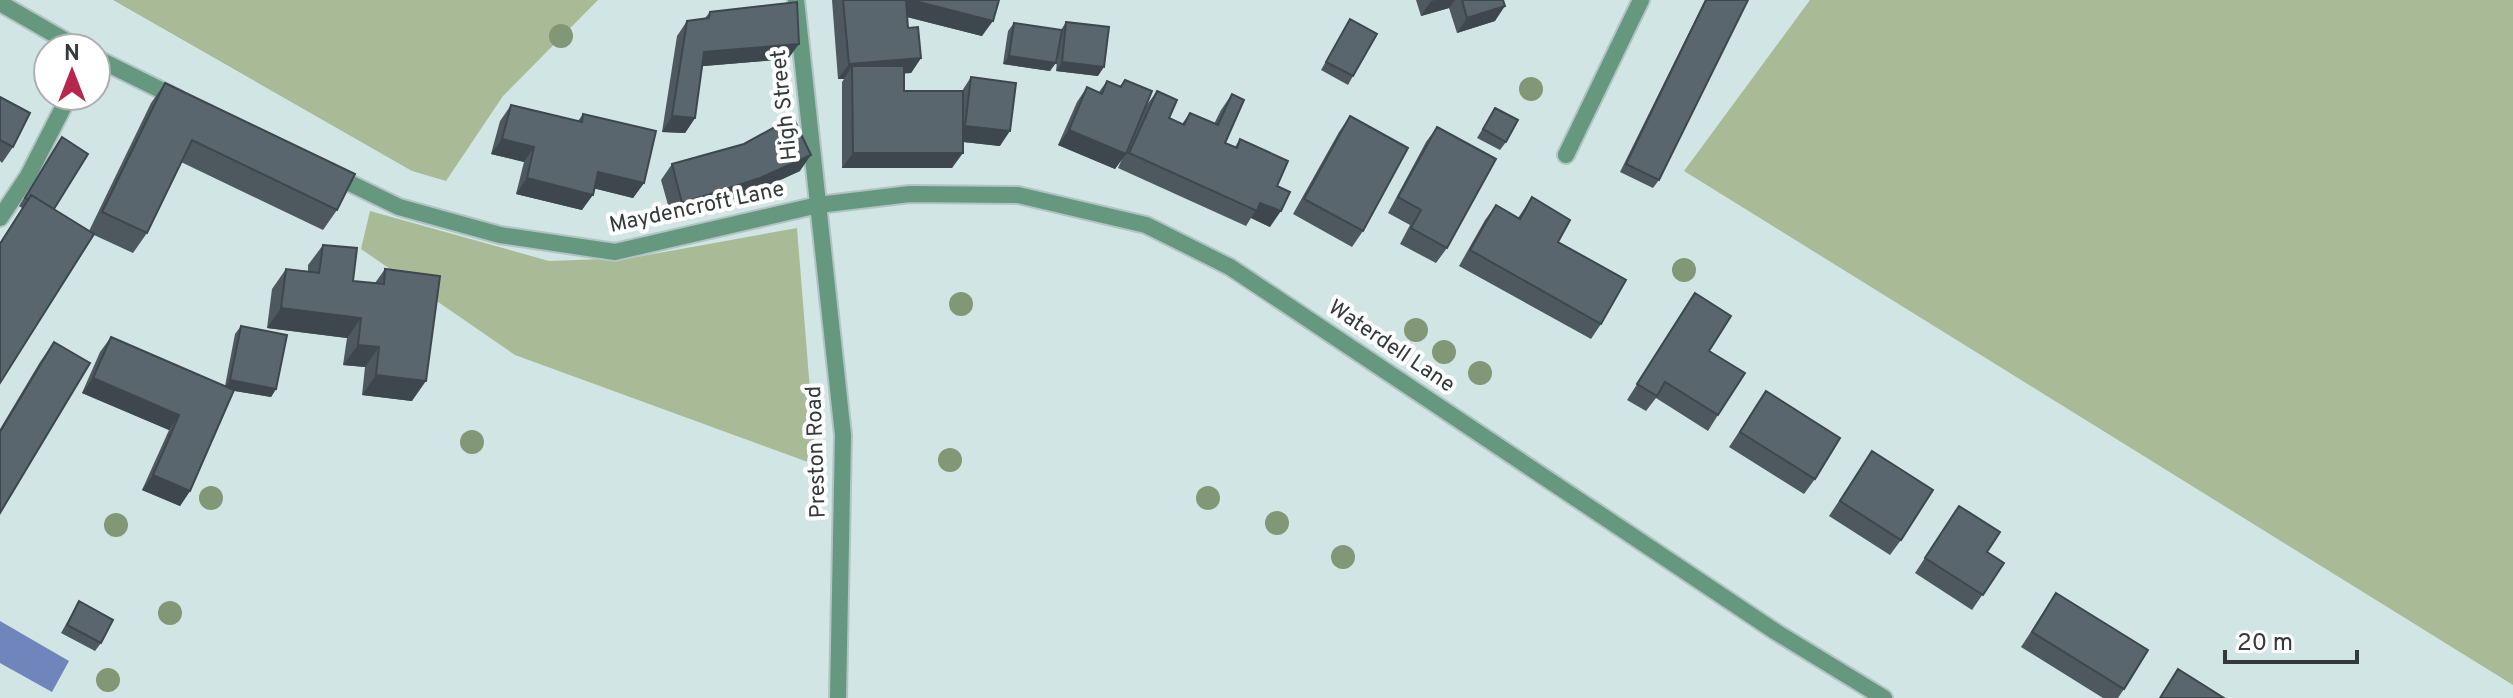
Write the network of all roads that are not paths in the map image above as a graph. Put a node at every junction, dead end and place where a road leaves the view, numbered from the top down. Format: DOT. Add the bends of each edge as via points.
graph roads {
  1 [pos="796,0"];
  2 [pos="1641,0"];
  3 [pos="0,3"];
  4 [pos="50,32"];
  5 [pos="112,66"];
  6 [pos="192,106"];
  7 [pos="61,112"];
  8 [pos="1566,155"];
  9 [pos="316,167"];
  10 [pos="818,205"];
  11 [pos="0,218"];
  12 [pos="838,698"];
  13 [pos="1884,698"];
  1 -- 10 [label="street, High Street"];
  2 -- 8 [label="street"];
  3 -- 4 [label="street"];
  5 -- 6 [label="street"];
  7 -- 11 [label="street"];
  9 -- 10 [label="street, Maydencroft Lane" via="399,207 500,235 615,252"];
  10 -- 12 [label="street, Preston Road" via="843,435"];
  10 -- 13 [label="street, Waterdell Lane" via="910,194 1018,195 1146,225 1242,275 1776,632"];
}
